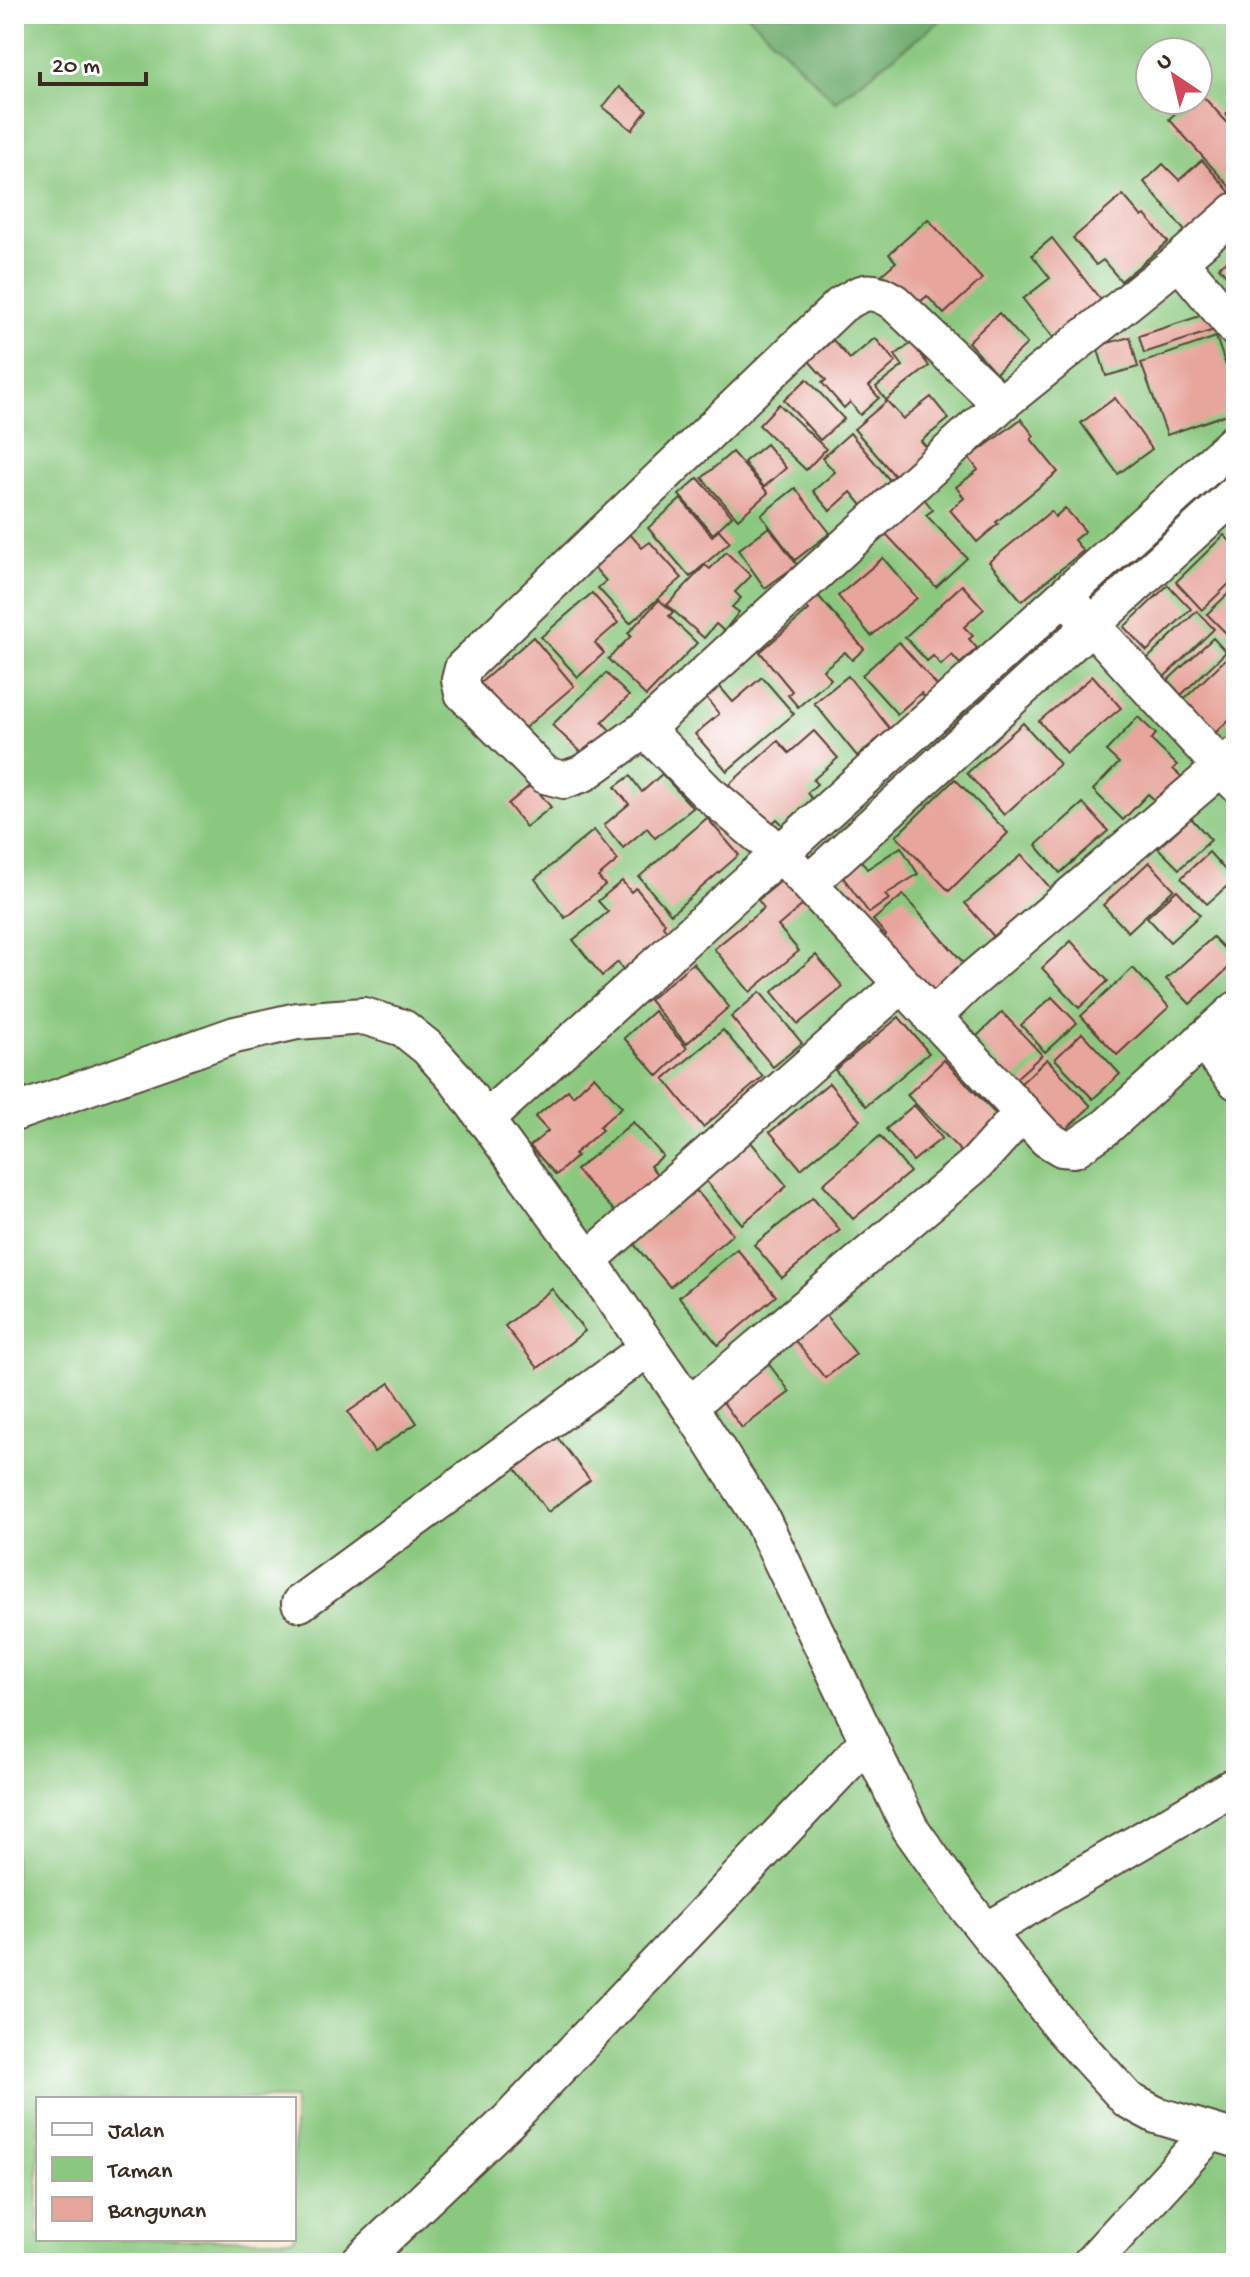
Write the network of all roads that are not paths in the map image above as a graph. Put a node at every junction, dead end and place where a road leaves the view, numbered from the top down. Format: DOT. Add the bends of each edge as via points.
graph roads {
  1 [pos="1236,211"];
  2 [pos="1179,261"];
  3 [pos="1236,329"];
  4 [pos="1001,404"];
  5 [pos="1236,441"];
  6 [pos="1236,493"];
  7 [pos="1066,595"];
  8 [pos="1090,626"];
  9 [pos="645,729"];
  10 [pos="1232,768"];
  11 [pos="780,853"];
  12 [pos="809,883"];
  13 [pos="902,984"];
  14 [pos="1236,1010"];
  15 [pos="932,1018"];
  16 [pos="1202,1040"];
  17 [pos="1236,1081"];
  18 [pos="1023,1112"];
  19 [pos="14,1113"];
  20 [pos="485,1120"];
  21 [pos="588,1260"];
  22 [pos="648,1348"];
  23 [pos="689,1406"];
  24 [pos="300,1603"];
  25 [pos="868,1741"];
  26 [pos="1236,1785"];
  27 [pos="987,1931"];
  28 [pos="1224,2135"];
  29 [pos="358,2263"];
  30 [pos="1091,2263"];
  1 -- 2 [label="street"];
  2 -- 3 [label="street"];
  2 -- 4 [label="street"];
  4 -- 9 [label="street"];
  4 -- 9 [label="street" via="894,302 878,292 860,293 841,305 463,668 463,693 545,775 564,780 584,773"];
  5 -- 7 [label="street"];
  6 -- 8 [label="street"];
  7 -- 8 [label="street"];
  7 -- 11 [label="street"];
  8 -- 10 [label="street"];
  8 -- 12 [label="street"];
  9 -- 11 [label="street" via="707,792"];
  10 -- 15 [label="street"];
  11 -- 12 [label="street"];
  11 -- 20 [label="street"];
  12 -- 13 [label="street"];
  13 -- 15 [label="street"];
  13 -- 21 [label="street"];
  14 -- 16 [label="street"];
  15 -- 18 [label="street"];
  16 -- 17 [label="street"];
  16 -- 18 [label="street" via="1105,1128 1074,1149 1047,1139"];
  18 -- 23 [label="street" via="977,1163"];
  19 -- 20 [label="street" via="235,1035 297,1021 364,1016 403,1028 428,1048"];
  20 -- 21 [label="street"];
  21 -- 22 [label="street"];
  22 -- 23 [label="street"];
  22 -- 24 [label="street"];
  23 -- 25 [label="street" via="761,1518"];
  25 -- 27 [label="street" via="910,1828"];
  25 -- 29 [label="street" via="509,2120"];
  26 -- 27 [label="street"];
  27 -- 28 [label="street" via="1063,2029 1128,2100 1156,2115"];
  28 -- 30 [label="street"];
}
